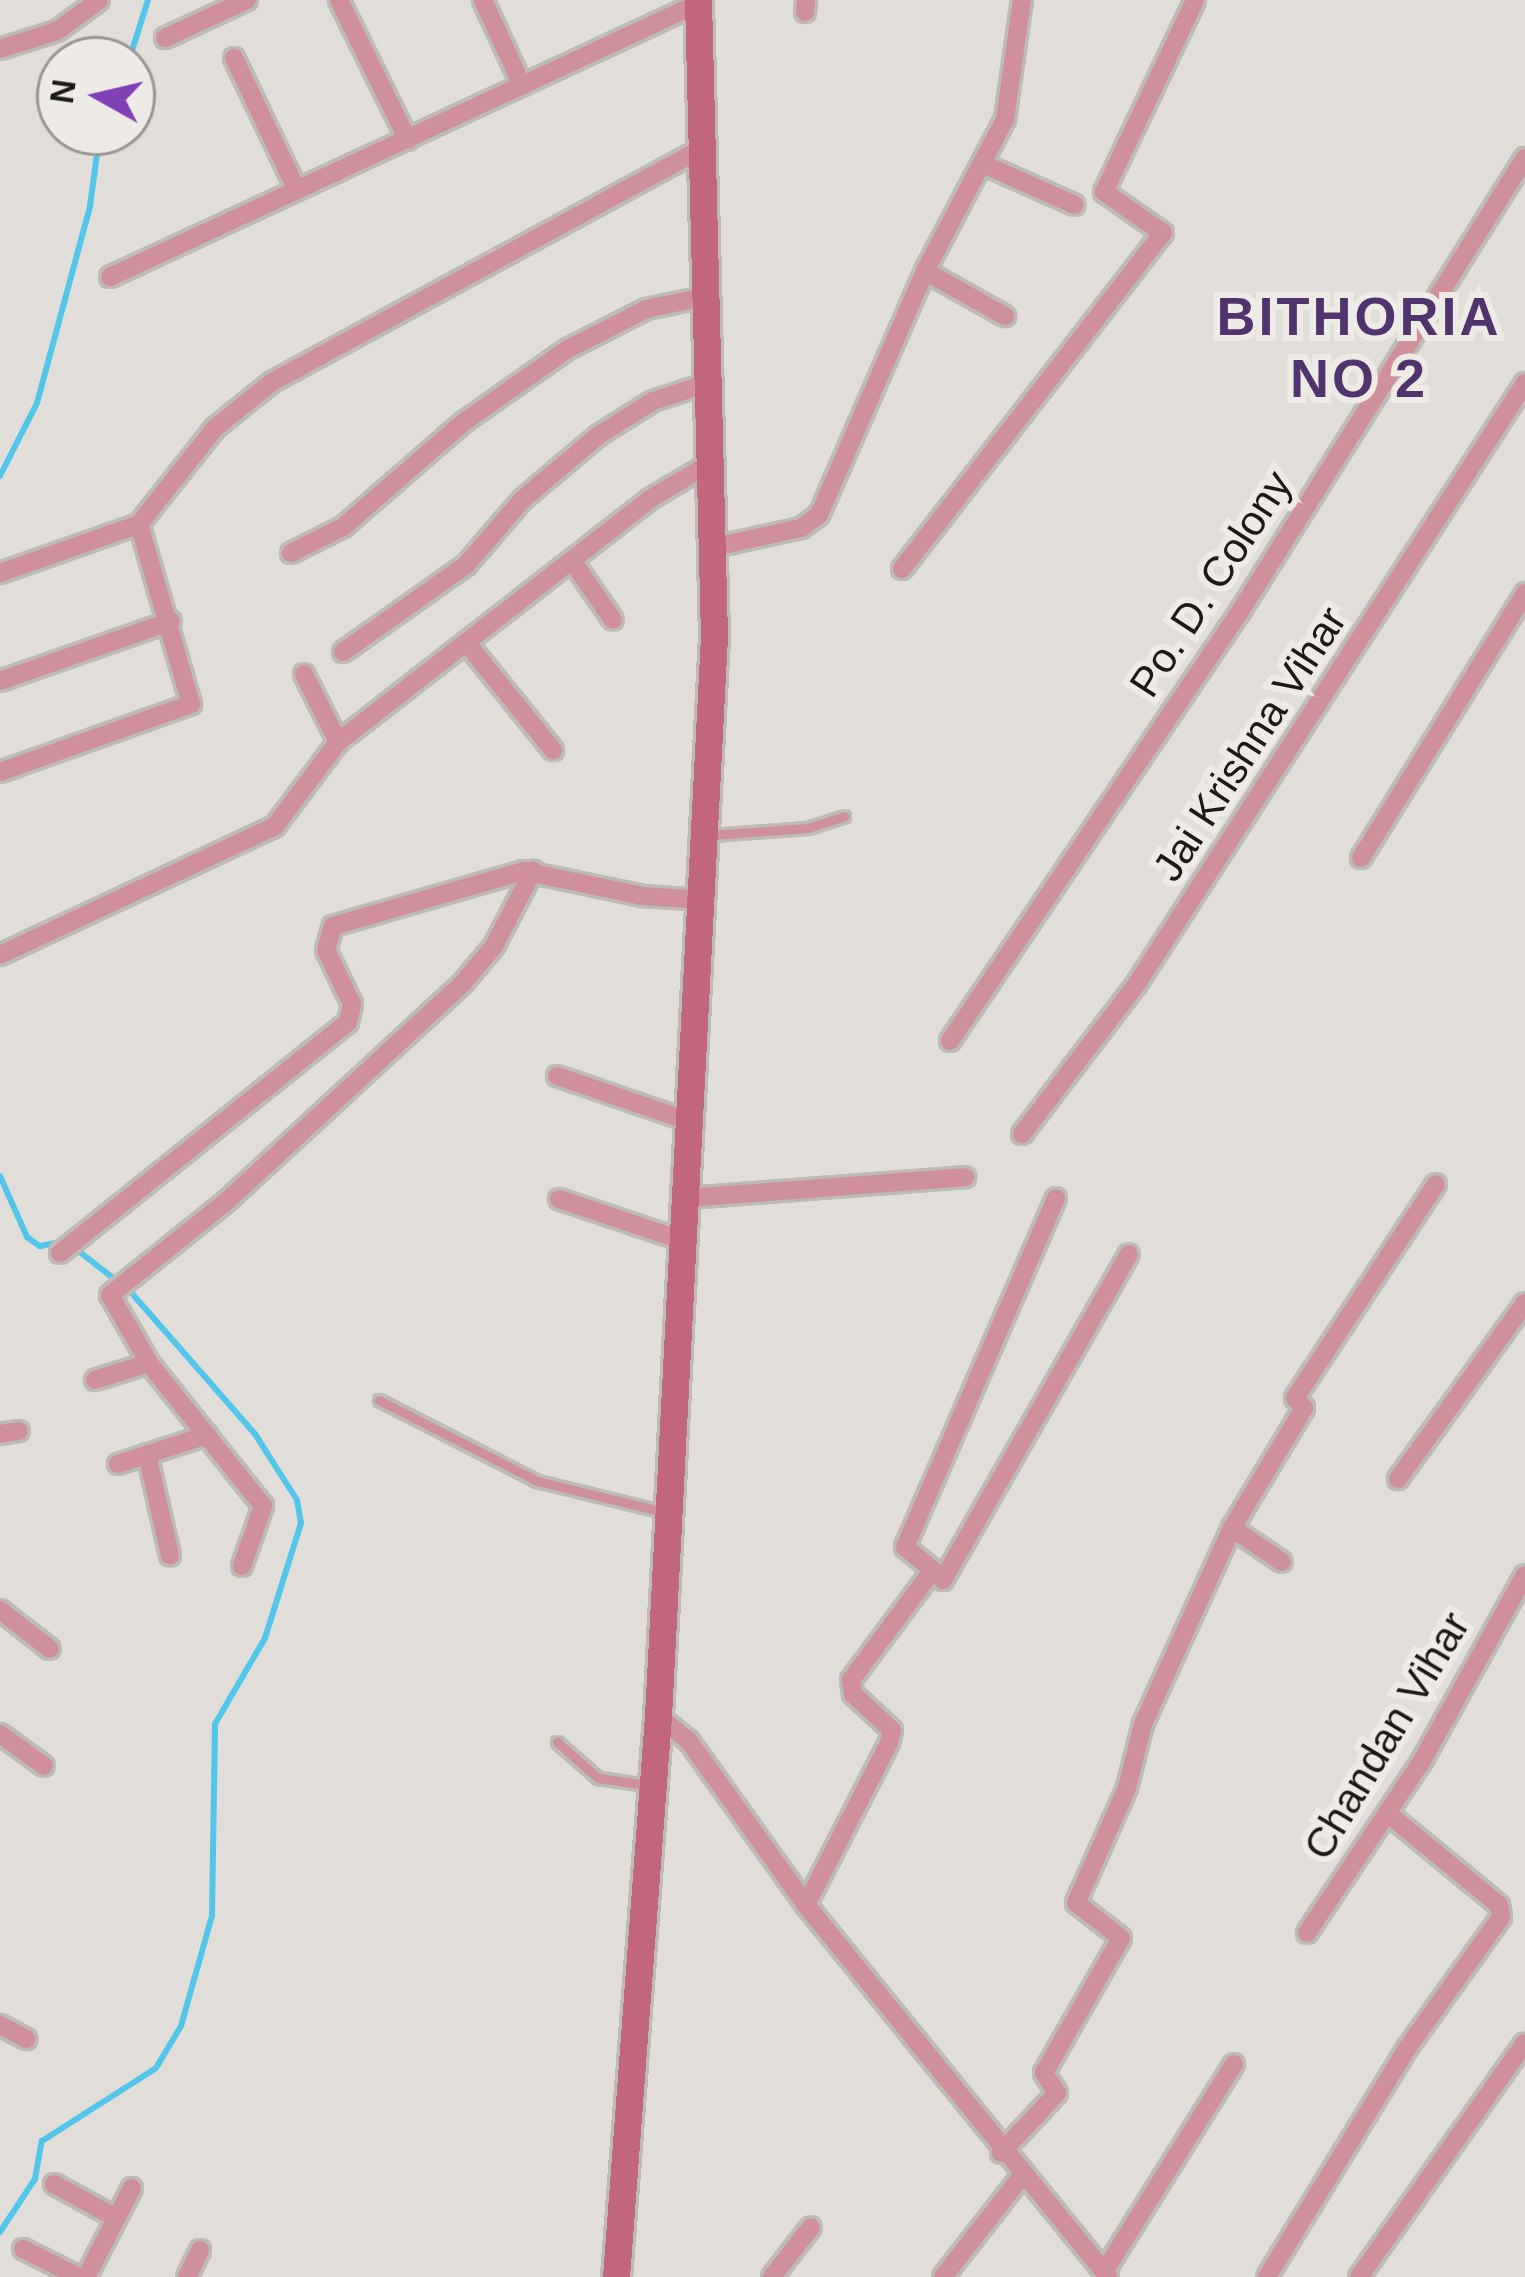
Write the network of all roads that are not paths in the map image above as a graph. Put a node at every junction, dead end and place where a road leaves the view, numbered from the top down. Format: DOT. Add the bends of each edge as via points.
graph roads {
  1 [pos="99,0"];
  2 [pos="247,0"];
  3 [pos="339,0"];
  4 [pos="482,0"];
  5 [pos="1022,0"];
  6 [pos="1195,0"];
  7 [pos="698,2"];
  8 [pos="164,38"];
  9 [pos="0,49"];
  10 [pos="234,58"];
  11 [pos="522,85"];
  12 [pos="408,140"];
  13 [pos="704,147"];
  14 [pos="1525,158"];
  15 [pos="985,165"];
  16 [pos="297,190"];
  17 [pos="1076,205"];
  18 [pos="926,271"];
  19 [pos="110,277"];
  20 [pos="709,296"];
  21 [pos="1005,316"];
  22 [pos="711,382"];
  23 [pos="1525,383"];
  24 [pos="714,461"];
  25 [pos="139,524"];
  26 [pos="714,547"];
  27 [pos="291,553"];
  28 [pos="572,562"];
  29 [pos="902,568"];
  30 [pos="0,573"];
  31 [pos="1525,593"];
  32 [pos="613,620"];
  33 [pos="171,621"];
  34 [pos="469,646"];
  35 [pos="343,652"];
  36 [pos="304,674"];
  37 [pos="0,681"];
  38 [pos="338,742"];
  39 [pos="553,750"];
  40 [pos="0,772"];
  41 [pos="844,816"];
  42 [pos="705,835"];
  43 [pos="1361,858"];
  44 [pos="533,871"];
  45 [pos="702,900"];
  46 [pos="0,955"];
  47 [pos="950,1042"];
  48 [pos="557,1076"];
  49 [pos="691,1122"];
  50 [pos="1022,1134"];
  51 [pos="964,1177"];
  52 [pos="1436,1184"];
  53 [pos="687,1198"];
  54 [pos="1056,1198"];
  55 [pos="559,1199"];
  56 [pos="684,1241"];
  57 [pos="60,1253"];
  58 [pos="1129,1254"];
  59 [pos="1525,1304"];
  60 [pos="149,1363"];
  61 [pos="95,1380"];
  62 [pos="379,1400"];
  63 [pos="207,1435"];
  64 [pos="147,1454"];
  65 [pos="118,1464"];
  66 [pos="1398,1479"];
  67 [pos="669,1514"];
  68 [pos="1232,1528"];
  69 [pos="170,1555"];
  70 [pos="1282,1562"];
  71 [pos="242,1566"];
  72 [pos="933,1570"];
  73 [pos="1525,1575"];
  74 [pos="0,1610"];
  75 [pos="50,1649"];
  76 [pos="658,1715"];
  77 [pos="0,1733"];
  78 [pos="557,1742"];
  79 [pos="44,1766"];
  80 [pos="652,1786"];
  81 [pos="1387,1814"];
  82 [pos="806,1905"];
  83 [pos="1306,1933"];
  84 [pos="0,2025"];
  85 [pos="26,2039"];
  86 [pos="1524,2044"];
  87 [pos="1234,2064"];
  88 [pos="1001,2152"];
  89 [pos="1022,2176"];
  90 [pos="54,2185"];
  91 [pos="132,2188"];
  92 [pos="116,2218"];
  93 [pos="811,2227"];
  94 [pos="23,2249"];
  95 [pos="200,2250"];
  96 [pos="1106,2274"];
  97 [pos="82,2277"];
  98 [pos="187,2277"];
  99 [pos="616,2277"];
  100 [pos="772,2277"];
  101 [pos="943,2277"];
  102 [pos="1267,2277"];
  103 [pos="1359,2277"];
  1 -- 9 [label="street" via="57,31"];
  2 -- 8 [label="street"];
  3 -- 12 [label="street"];
  4 -- 11 [label="street"];
  5 -- 15 [label="street" via="1009,108"];
  6 -- 29 [label="street" via="1104,192 1162,232"];
  7 -- 11 [label="street"];
  7 -- 13 [label="street"];
  10 -- 16 [label="street"];
  11 -- 12 [label="street"];
  12 -- 16 [label="street"];
  13 -- 20 [label="street"];
  13 -- 25 [label="street" via="272,382 215,428"];
  14 -- 47 [label="street, Po. D. Colony" via="1241,610"];
  15 -- 17 [label="street"];
  15 -- 18 [label="street"];
  16 -- 19 [label="street"];
  18 -- 21 [label="street"];
  18 -- 26 [label="street" via="819,515 801,528"];
  20 -- 22 [label="street"];
  20 -- 27 [label="street" via="646,309 568,349 464,422 343,527"];
  22 -- 24 [label="street"];
  22 -- 35 [label="street" via="653,401 599,435 524,499 466,565"];
  23 -- 50 [label="street, Jai Krishna Vihar" via="1136,985"];
  24 -- 26 [label="street"];
  24 -- 28 [label="street"];
  25 -- 30 [label="street"];
  25 -- 33 [label="street"];
  26 -- 42 [label="street"];
  28 -- 32 [label="street"];
  28 -- 34 [label="street"];
  31 -- 43 [label="street"];
  33 -- 37 [label="street"];
  33 -- 40 [label="street" via="193,692 183,712"];
  34 -- 38 [label="street"];
  34 -- 39 [label="street"];
  36 -- 38 [label="street"];
  38 -- 46 [label="street" via="275,826"];
  41 -- 42 [label="lane" via="808,828"];
  42 -- 45 [label="street"];
  44 -- 45 [label="street" via="643,896"];
  44 -- 57 [label="street" via="333,926 326,950 352,1004 348,1022"];
  44 -- 60 [label="street" via="494,946 463,983 110,1295"];
  45 -- 49 [label="street"];
  48 -- 49 [label="street"];
  49 -- 53 [label="street"];
  51 -- 53 [label="street"];
  52 -- 68 [label="street" via="1295,1398 1304,1408"];
  53 -- 56 [label="street"];
  54 -- 72 [label="street" via="905,1547"];
  55 -- 56 [label="street"];
  56 -- 67 [label="street"];
  58 -- 72 [label="street" via="943,1580"];
  59 -- 66 [label="street"];
  60 -- 61 [label="street"];
  60 -- 63 [label="street"];
  62 -- 67 [label="lane" via="537,1481"];
  63 -- 64 [label="street"];
  63 -- 71 [label="street" via="263,1506"];
  64 -- 65 [label="street"];
  64 -- 69 [label="street"];
  67 -- 76 [label="street"];
  68 -- 70 [label="street"];
  68 -- 88 [label="street" via="1143,1724 1126,1788 1076,1903 1121,1938 1044,2072 1057,2093"];
  72 -- 82 [label="street" via="851,1680 853,1694 892,1730"];
  73 -- 81 [label="street, Chandan Vihar"];
  74 -- 75 [label="street"];
  76 -- 80 [label="street"];
  76 -- 82 [label="street" via="688,1741"];
  77 -- 79 [label="street"];
  78 -- 80 [label="lane" via="598,1778"];
  80 -- 99 [label="street"];
  81 -- 83 [label="street, Chandan Vihar"];
  81 -- 102 [label="street" via="1499,1905 1501,1917 1408,2047"];
  82 -- 88 [label="street"];
  84 -- 85 [label="street"];
  86 -- 103 [label="street"];
  87 -- 96 [label="street"];
  88 -- 89 [label="street"];
  89 -- 96 [label="street"];
  89 -- 101 [label="street"];
  90 -- 92 [label="street"];
  91 -- 92 [label="street"];
  92 -- 97 [label="street"];
  93 -- 100 [label="street"];
  94 -- 97 [label="street"];
  95 -- 98 [label="street"];
}
